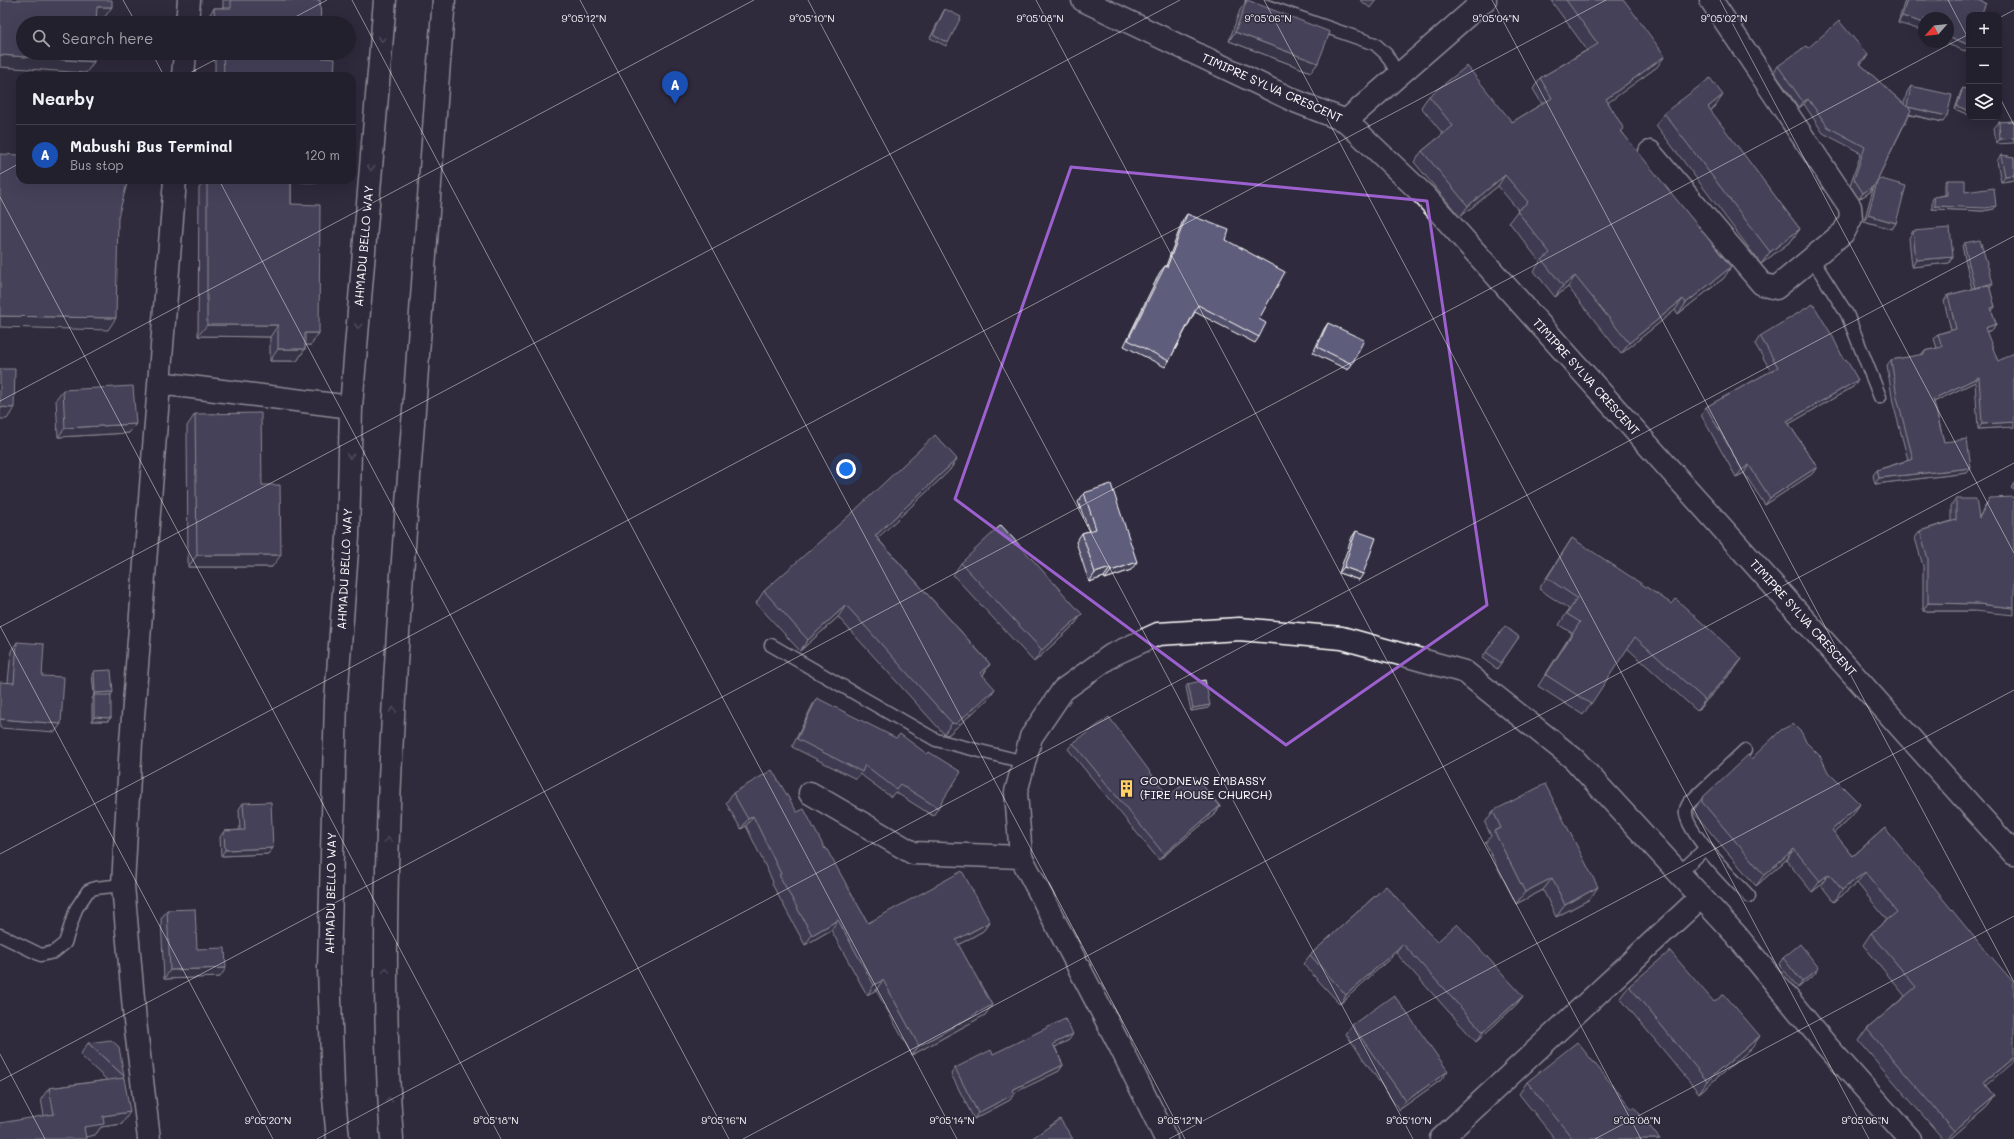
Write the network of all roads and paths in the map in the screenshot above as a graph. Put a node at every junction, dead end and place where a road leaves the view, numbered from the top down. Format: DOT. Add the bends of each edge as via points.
graph roads {
  1 [pos="189,0"];
  2 [pos="385,0"];
  3 [pos="444,0"];
  4 [pos="1083,0"];
  5 [pos="1486,0"];
  6 [pos="1711,0"];
  7 [pos="1252,1"];
  8 [pos="188,16"];
  9 [pos="184,60"];
  10 [pos="183,72"];
  11 [pos="1388,84"];
  12 [pos="1346,121"];
  13 [pos="1650,152"];
  14 [pos="175,184"];
  15 [pos="1812,259"];
  16 [pos="159,383"];
  17 [pos="1880,397"];
  18 [pos="351,407"];
  19 [pos="771,645"];
  20 [pos="1745,750"];
  21 [pos="1024,762"];
  22 [pos="810,793"];
  23 [pos="1706,848"];
  24 [pos="2014,854"];
  25 [pos="1021,858"];
  26 [pos="1678,873"];
  27 [pos="124,885"];
  28 [pos="1748,896"];
  29 [pos="1701,897"];
  30 [pos="0,935"];
  31 [pos="149,1139"];
  32 [pos="338,1139"];
  33 [pos="392,1139"];
  34 [pos="1166,1139"];
  35 [pos="1440,1139"];
  36 [pos="1910,1139"];
  1 -- 8 [label="street"];
  2 -- 18 [label="street, AHMADU BELLO WAY, one-way"];
  33 -- 3 [label="street, one-way" via="388,1098 385,944 389,784 396,636"];
  4 -- 12 [label="street, TIMIPRE SYLVA CRESCENT" via="1295,101"];
  5 -- 11 [label="street"];
  6 -- 15 [label="street" via="1850,207 1851,218 1844,232"];
  7 -- 11 [label="lane" via="1375,44 1386,54 1395,69"];
  9 -- 10 [label="street"];
  11 -- 12 [label="street"];
  12 -- 24 [label="street, TIMIPRE SYLVA CRESCENT" via="1425,196"];
  13 -- 15 [label="street" via="1762,284 1776,288"];
  14 -- 16 [label="street"];
  15 -- 17 [label="lane" via="1847,314"];
  16 -- 18 [label="street"];
  16 -- 27 [label="street" via="131,742"];
  18 -- 32 [label="street, AHMADU BELLO WAY, one-way" via="348,537 336,700 329,968 333,1088"];
  19 -- 21 [label="lane" via="936,740"];
  20 -- 23 [label="lane" via="1686,807 1689,825"];
  21 -- 25 [label="street" via="1016,792"];
  21 -- 26 [label="street" via="1031,736 1063,690 1112,655 1158,634 1239,629 1342,638 1465,672 1574,758"];
  22 -- 25 [label="street" via="914,853"];
  23 -- 26 [label="lane"];
  23 -- 28 [label="lane"];
  25 -- 34 [label="street"];
  26 -- 29 [label="street"];
  27 -- 30 [label="lane" via="88,891 76,909 65,943 54,952 41,955"];
  27 -- 31 [label="street" via="135,1021"];
  29 -- 35 [label="street"];
  29 -- 36 [label="street" via="1826,1045"];
}
